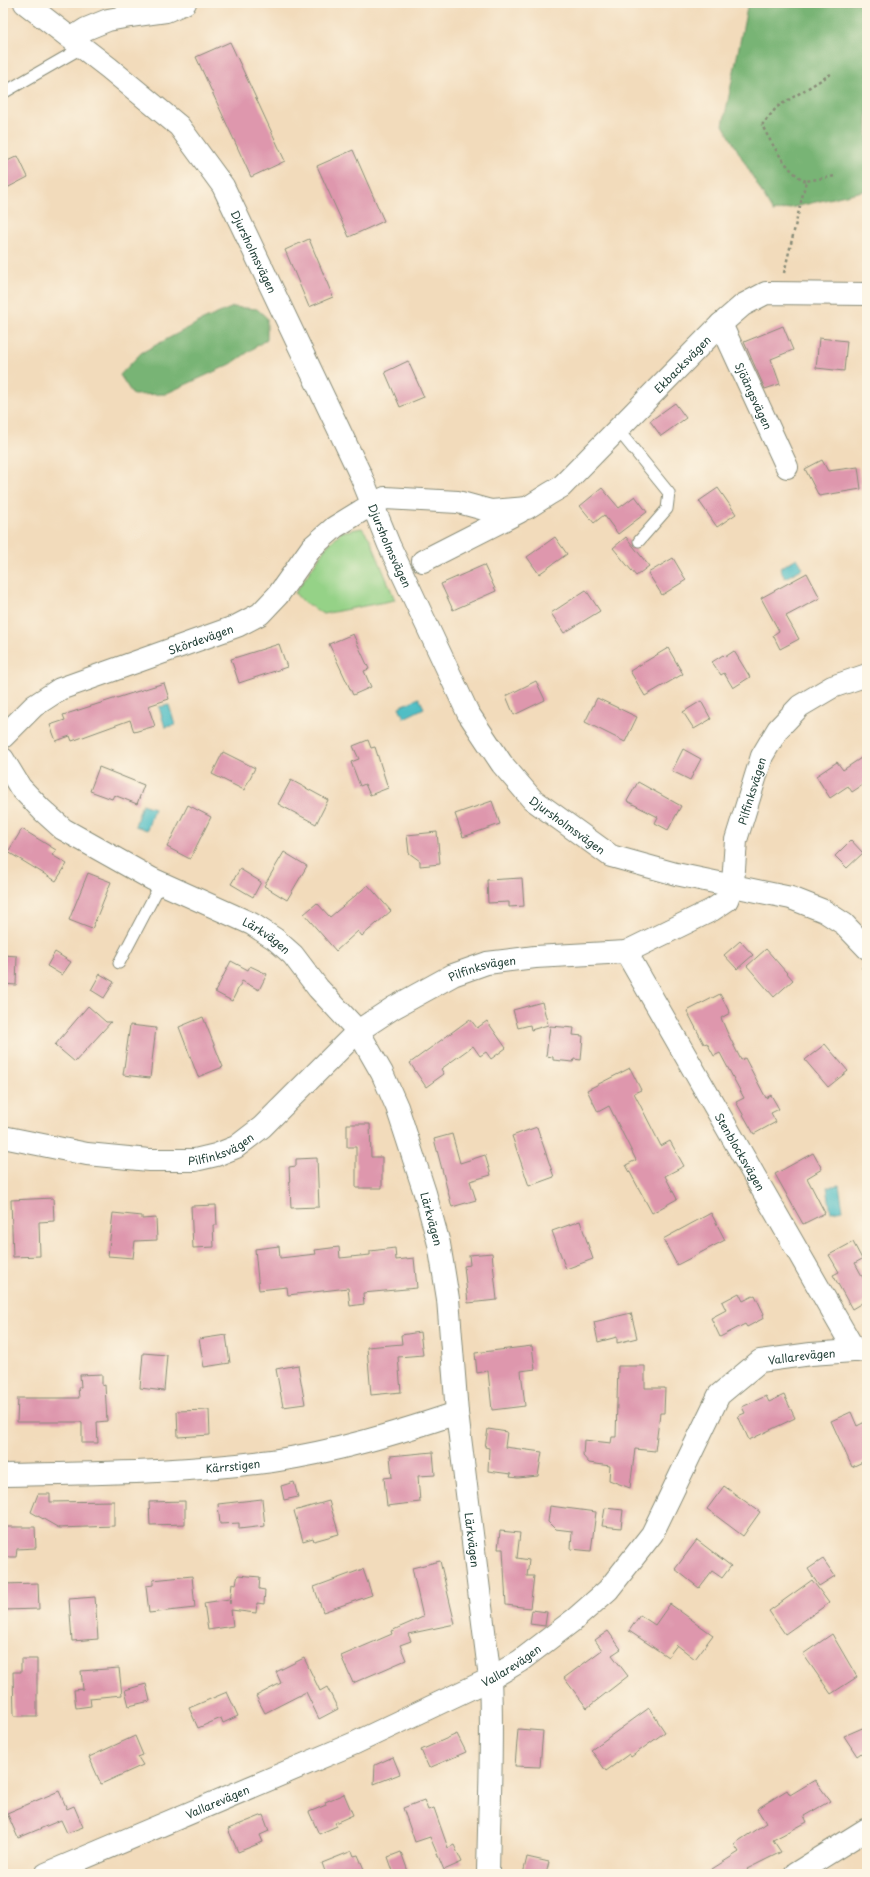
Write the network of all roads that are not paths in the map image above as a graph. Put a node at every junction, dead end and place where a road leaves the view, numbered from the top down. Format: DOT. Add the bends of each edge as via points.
graph roads {
  1 [pos="25,3"];
  2 [pos="185,3"];
  3 [pos="77,42"];
  4 [pos="3,93"];
  5 [pos="867,294"];
  6 [pos="721,324"];
  7 [pos="618,430"];
  8 [pos="787,467"];
  9 [pos="373,504"];
  10 [pos="527,508"];
  11 [pos="639,541"];
  12 [pos="423,561"];
  13 [pos="867,675"];
  14 [pos="3,737"];
  15 [pos="3,759"];
  16 [pos="161,883"];
  17 [pos="733,884"];
  18 [pos="626,952"];
  19 [pos="862,955"];
  20 [pos="119,963"];
  21 [pos="358,1031"];
  22 [pos="3,1137"];
  23 [pos="861,1351"];
  24 [pos="457,1414"];
  25 [pos="3,1475"];
  26 [pos="490,1678"];
  27 [pos="867,1829"];
  28 [pos="46,1874"];
  29 [pos="488,1874"];
  30 [pos="795,1874"];
  1 -- 3 [label="street, Djursholmsvägen"];
  2 -- 3 [label="street" via="166,11 108,20 86,29"];
  3 -- 4 [label="lane"];
  3 -- 9 [label="street, Djursholmsvägen" via="179,126 223,186"];
  5 -- 6 [label="street, Ekbacksvägen" via="766,293 743,305"];
  6 -- 7 [label="street, Ekbacksvägen"];
  6 -- 8 [label="street, Sjöängsvägen"];
  7 -- 10 [label="street, Ekbacksvägen" via="561,487"];
  7 -- 11 [label="lane" via="669,493 667,509"];
  9 -- 10 [label="street, Ekbacksvägen" via="385,498 458,502 491,511"];
  9 -- 14 [label="street, Skördevägen" via="335,527 312,547 278,596 260,614 237,626 60,689 34,706"];
  9 -- 17 [label="street, Djursholmsvägen" via="389,545 468,713 502,764 532,799 611,856 676,874"];
  10 -- 12 [label="street, Ekbacksvägen"];
  13 -- 17 [label="street, Pilfinksvägen" via="832,687 800,706 778,729 762,756 736,840"];
  15 -- 16 [label="street, Lärkvägen" via="20,788 63,829"];
  16 -- 20 [label="lane"];
  16 -- 21 [label="street, Lärkvägen" via="252,924 275,939 293,955 318,988"];
  17 -- 18 [label="street, Pilfinksvägen" via="727,900 712,910"];
  17 -- 19 [label="street, Djursholmsvägen" via="791,898 824,911 844,924"];
  18 -- 21 [label="street, Pilfinksvägen" via="534,957 487,963 453,975 425,989"];
  18 -- 23 [label="street, Stenblocksvägen"];
  21 -- 22 [label="street, Pilfinksvägen" via="262,1127 236,1147 216,1156 195,1160 149,1160 88,1154"];
  21 -- 24 [label="street, Lärkvägen" via="382,1072 397,1107 426,1193 439,1244 448,1299"];
  23 -- 26 [label="street, Vallarevägen" via="760,1360 719,1395 652,1534 608,1590 543,1644"];
  24 -- 25 [label="street, Kärrstigen" via="351,1444 274,1461 193,1469"];
  24 -- 26 [label="street, Lärkvägen"];
  26 -- 28 [label="street, Vallarevägen" via="355,1743"];
  26 -- 29 [label="street, Lärkvägen" via="492,1721"];
  27 -- 30 [label="street"];
}
